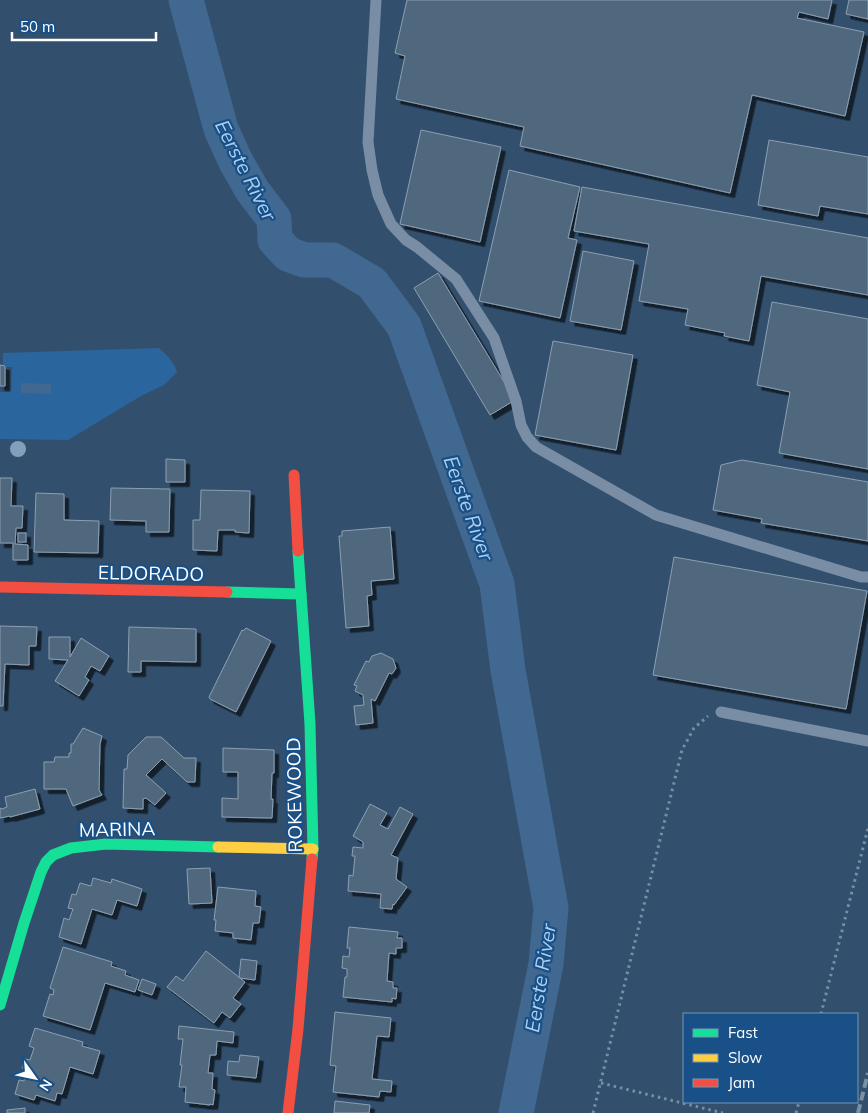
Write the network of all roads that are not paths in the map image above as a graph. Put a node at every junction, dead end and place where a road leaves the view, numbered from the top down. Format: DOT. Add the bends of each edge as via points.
graph roads {
  1 [pos="376,0"];
  2 [pos="294,475"];
  3 [pos="868,577"];
  4 [pos="0,587"];
  5 [pos="301,594"];
  6 [pos="721,712"];
  7 [pos="868,741"];
  8 [pos="314,849"];
  9 [pos="0,1005"];
  10 [pos="288,1113"];
  1 -- 3 [label="lane" via="368,142 378,195 391,224 456,280 494,338 527,437 536,447 656,515"];
  2 -- 5 [label="street, ROKEWOOD"];
  4 -- 5 [label="street, ELDORADO"];
  5 -- 8 [label="street, ROKEWOOD"];
  6 -- 7 [label="lane"];
  8 -- 9 [label="street, MARINA" via="106,844 71,848 53,855 41,872"];
  8 -- 10 [label="street, ROKEWOOD"];
}
